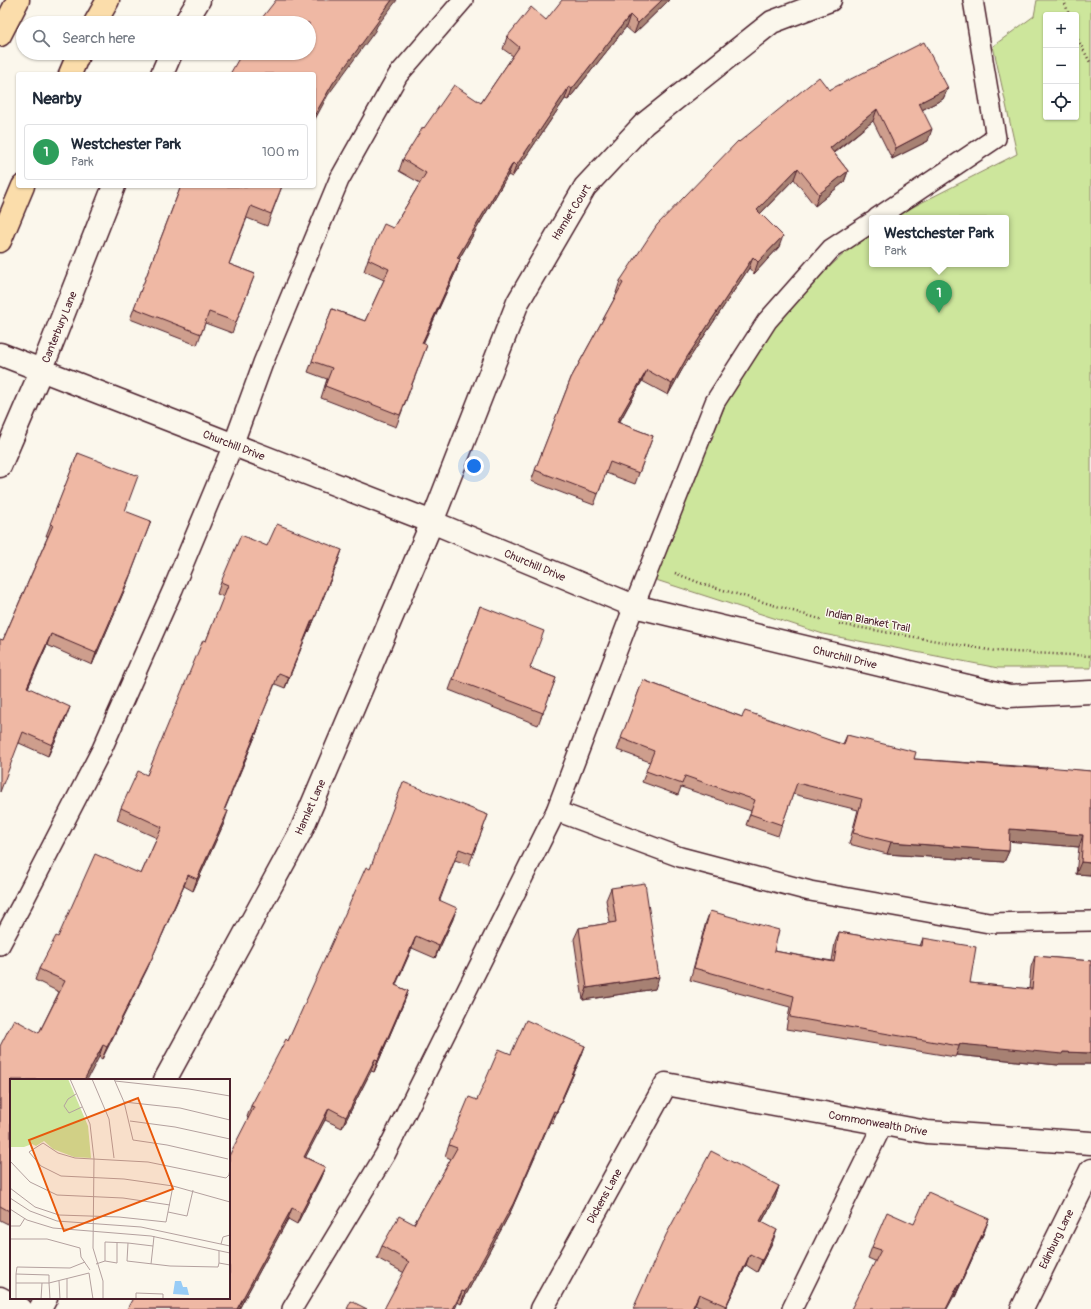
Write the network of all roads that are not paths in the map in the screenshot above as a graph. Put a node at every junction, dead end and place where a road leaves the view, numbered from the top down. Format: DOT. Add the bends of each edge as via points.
graph roads {
  1 [pos="18,0"];
  2 [pos="108,0"];
  3 [pos="199,0"];
  4 [pos="463,0"];
  5 [pos="830,0"];
  6 [pos="973,0"];
  7 [pos="99,16"];
  8 [pos="189,16"];
  9 [pos="0,34"];
  10 [pos="76,60"];
  11 [pos="168,60"];
  12 [pos="71,72"];
  13 [pos="163,72"];
  14 [pos="22,188"];
  15 [pos="113,188"];
  16 [pos="881,215"];
  17 [pos="869,224"];
  18 [pos="0,241"];
  19 [pos="0,354"];
  20 [pos="41,371"];
  21 [pos="233,445"];
  22 [pos="0,466"];
  23 [pos="432,522"];
  24 [pos="634,606"];
  25 [pos="1091,692"];
  26 [pos="556,811"];
  27 [pos="1091,921"];
  28 [pos="0,945"];
  29 [pos="166,1079"];
  30 [pos="666,1084"];
  31 [pos="883,1124"];
  32 [pos="1091,1143"];
  33 [pos="1091,1170"];
  34 [pos="0,1298"];
  35 [pos="45,1299"];
  36 [pos="21,1309"];
  37 [pos="40,1309"];
  38 [pos="292,1309"];
  39 [pos="542,1309"];
  40 [pos="792,1309"];
  41 [pos="1022,1309"];
  1 -- 9 [label="main road"];
  2 -- 7 [label="main road"];
  3 -- 8 [label="street"];
  4 -- 21 [label="lane" via="398,75 339,180 263,363"];
  5 -- 23 [label="street, Hamlet Court" via="772,22 644,124 584,187 518,302"];
  6 -- 16 [label="lane" via="996,138"];
  10 -- 12 [label="main road"];
  11 -- 13 [label="street"];
  14 -- 18 [label="main road"];
  15 -- 20 [label="street, Canterbury Lane"];
  17 -- 24 [label="lane" via="831,249 767,321 715,402"];
  19 -- 20 [label="street, Churchill Drive"];
  20 -- 21 [label="street, Churchill Drive"];
  20 -- 22 [label="street, Canterbury Lane"];
  21 -- 23 [label="street, Churchill Drive"];
  21 -- 28 [label="lane" via="102,749"];
  23 -- 24 [label="street, Churchill Drive"];
  23 -- 29 [label="street, Hamlet Lane" via="300,831"];
  24 -- 25 [label="street, Churchill Drive" via="1009,696"];
  24 -- 26 [label="lane"];
  26 -- 27 [label="lane" via="680,856 810,892 988,923"];
  26 -- 38 [label="lane" via="386,1153"];
  30 -- 31 [label="street, Commonwealth Drive"];
  30 -- 39 [label="street, Dickens Lane"];
  31 -- 32 [label="street, Commonwealth Drive" via="927,1132"];
  31 -- 40 [label="lane"];
  33 -- 41 [label="street, Edinburg Lane"];
  34 -- 36 [label="street"];
  35 -- 37 [label="street"];
}
